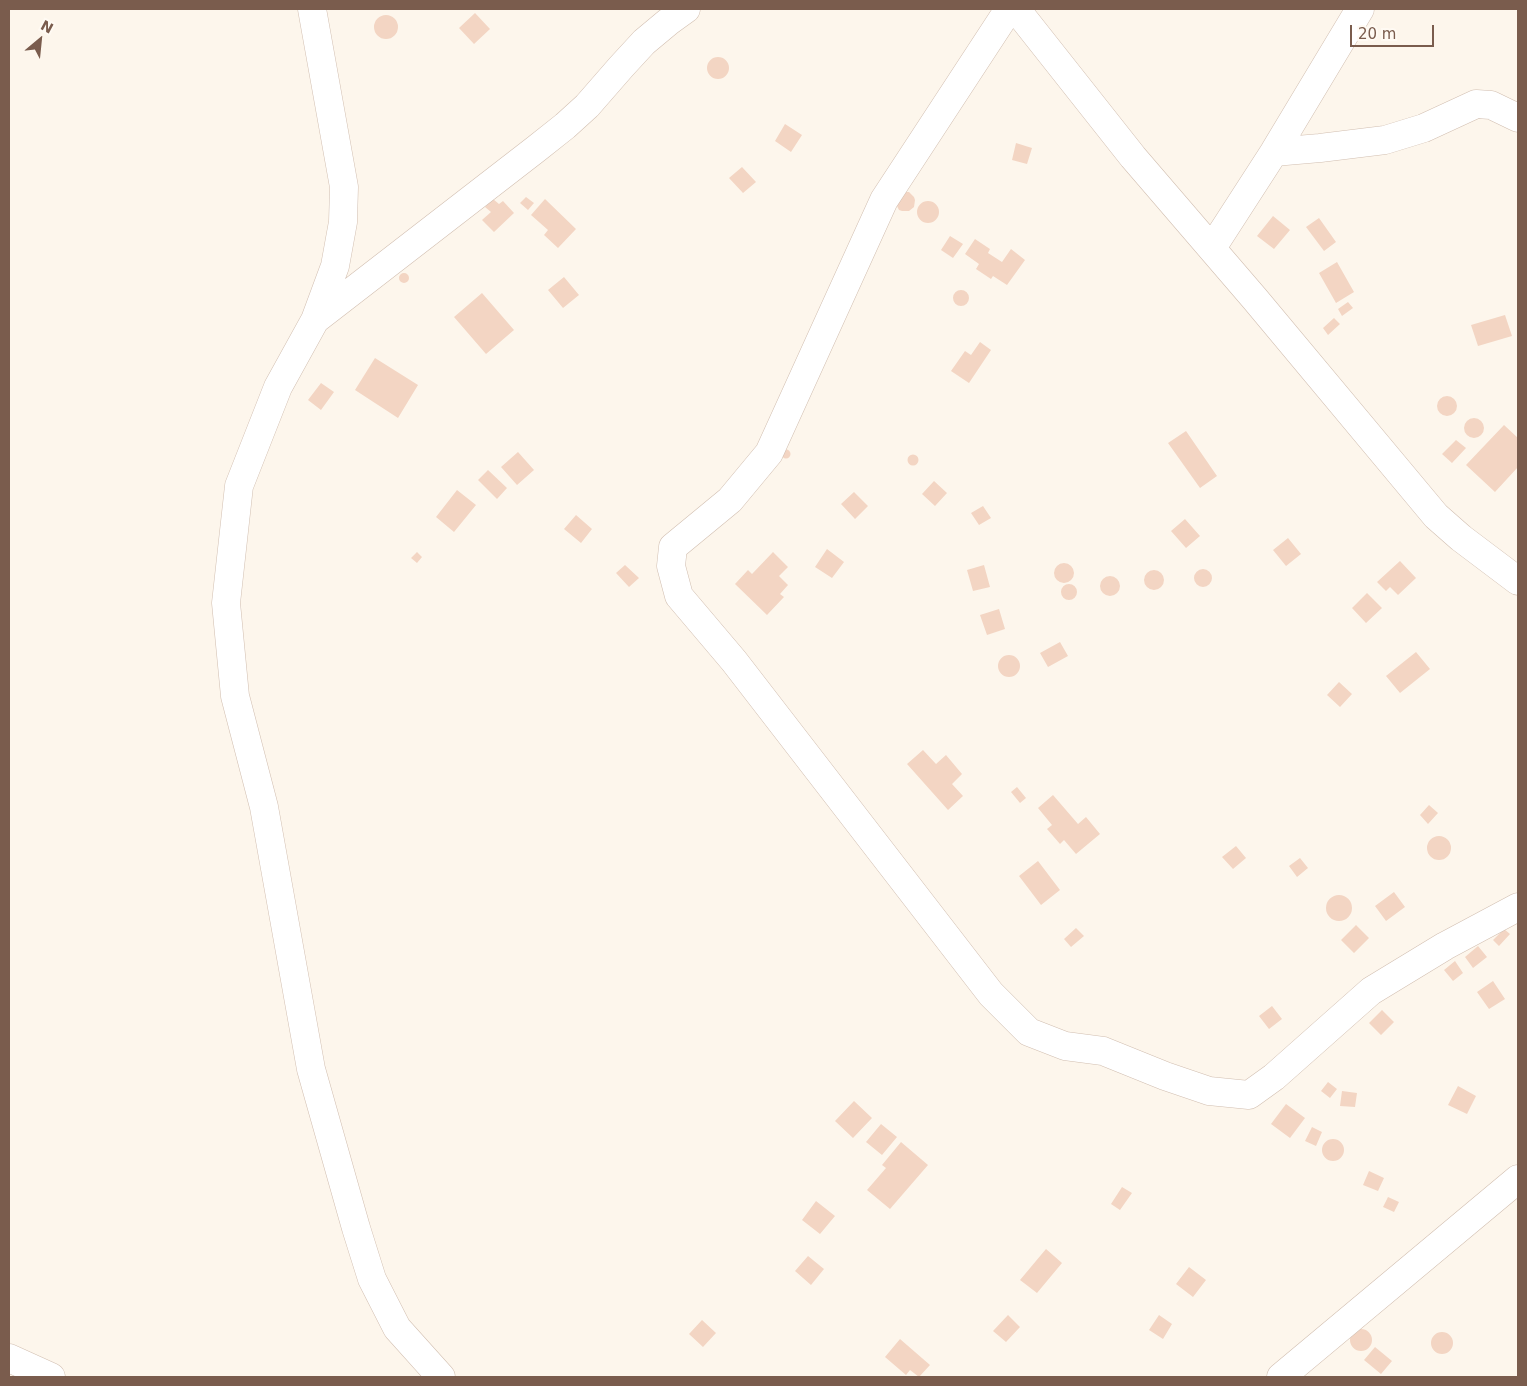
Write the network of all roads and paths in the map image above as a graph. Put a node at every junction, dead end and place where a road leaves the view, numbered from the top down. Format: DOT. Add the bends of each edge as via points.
graph roads {
  1 [pos="312,9"];
  2 [pos="686,9"];
  3 [pos="1009,9"];
  4 [pos="1016,9"];
  5 [pos="1360,9"];
  6 [pos="1518,118"];
  7 [pos="1274,152"];
  8 [pos="1212,248"];
  9 [pos="315,320"];
  10 [pos="1518,581"];
  11 [pos="1518,907"];
  12 [pos="1518,1179"];
  13 [pos="9,1358"];
  14 [pos="51,1377"];
  15 [pos="441,1377"];
  16 [pos="1281,1377"];
  1 -- 9 [label="street" via="344,187 343,222 335,266"];
  2 -- 9 [label="street" via="644,42 565,126"];
  3 -- 11 [label="street" via="884,200 769,453 730,500 673,547 671,566 678,596 734,660 991,994 1028,1032 1065,1046 1103,1051 1209,1091 1249,1094 1274,1077 1371,991"];
  4 -- 8 [label="street" via="1133,157"];
  5 -- 7 [label="street"];
  6 -- 7 [label="street" via="1491,105 1476,104 1424,128 1385,140"];
  7 -- 8 [label="street"];
  8 -- 10 [label="street" via="1436,516"];
  9 -- 15 [label="street" via="278,387 239,486 226,603 235,696 264,807 311,1069 356,1228 372,1278 397,1328"];
  12 -- 16 [label="street"];
  13 -- 14 [label="street"];
}
